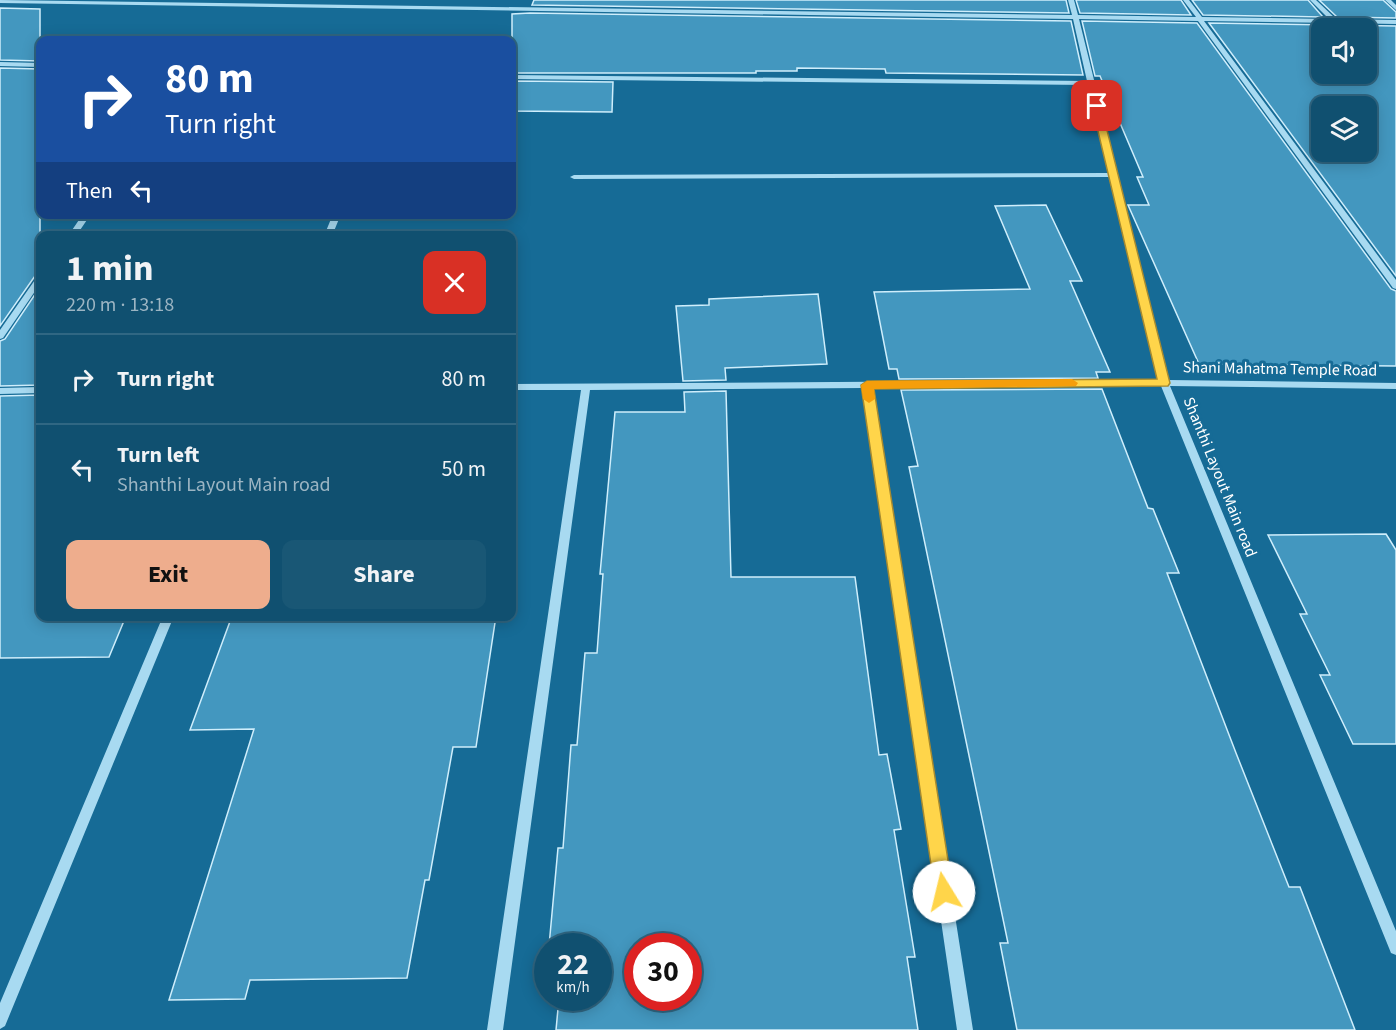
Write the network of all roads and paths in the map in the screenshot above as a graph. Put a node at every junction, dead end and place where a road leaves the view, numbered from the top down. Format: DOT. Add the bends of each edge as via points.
graph roads {
  1 [pos="1071,0"];
  2 [pos="1186,0"];
  3 [pos="1313,0"];
  4 [pos="1388,0"];
  5 [pos="0,1"];
  6 [pos="498,4"];
  7 [pos="1396,8"];
  8 [pos="1074,18"];
  9 [pos="1331,18"];
  10 [pos="1199,20"];
  11 [pos="1311,21"];
  12 [pos="1377,22"];
  13 [pos="1393,22"];
  14 [pos="1396,28"];
  15 [pos="0,64"];
  16 [pos="36,65"];
  17 [pos="516,77"];
  18 [pos="1091,83"];
  19 [pos="1113,175"];
  20 [pos="574,177"];
  21 [pos="36,285"];
  22 [pos="1396,286"];
  23 [pos="0,336"];
  24 [pos="1164,383"];
  25 [pos="867,385"];
  26 [pos="1396,386"];
  27 [pos="516,387"];
  28 [pos="585,387"];
  29 [pos="36,390"];
  30 [pos="0,391"];
  31 [pos="167,621"];
  32 [pos="1396,948"];
  33 [pos="0,1021"];
  34 [pos="495,1030"];
  35 [pos="964,1030"];
  1 -- 8 [label="street, Shanthi Layout Main road"];
  2 -- 10 [label="street"];
  3 -- 9 [label="street"];
  4 -- 7 [label="street"];
  5 -- 6 [label="street"];
  6 -- 8 [label="street"];
  8 -- 10 [label="street"];
  8 -- 18 [label="street, Shanthi Layout Main road"];
  10 -- 11 [label="street"];
  10 -- 22 [label="street"];
  12 -- 13 [label="street"];
  13 -- 14 [label="street"];
  15 -- 16 [label="street"];
  17 -- 18 [label="street"];
  18 -- 19 [label="street, Shanthi Layout Main road"];
  19 -- 20 [label="street"];
  19 -- 24 [label="street, Shanthi Layout Main road"];
  21 -- 23 [label="street"];
  24 -- 25 [label="street, Shani Mahatma Temple Road"];
  24 -- 26 [label="street, Shani Mahatma Temple Road"];
  24 -- 32 [label="street, Shanthi Layout Main road"];
  25 -- 28 [label="street, Shani Mahatma Temple Road"];
  25 -- 35 [label="street"];
  27 -- 28 [label="street, Shani Mahatma Temple Road"];
  28 -- 34 [label="street"];
  29 -- 30 [label="street"];
  31 -- 33 [label="street"];
}
